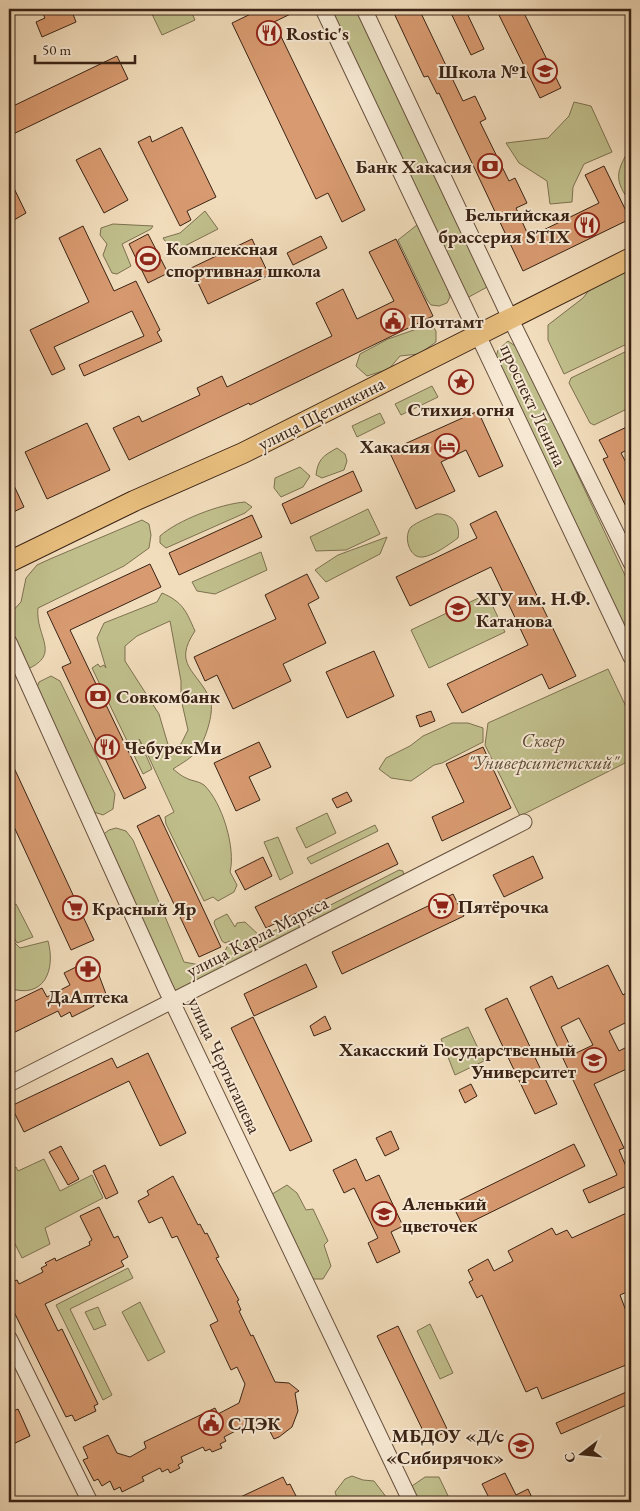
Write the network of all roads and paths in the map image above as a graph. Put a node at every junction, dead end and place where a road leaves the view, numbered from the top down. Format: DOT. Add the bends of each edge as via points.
graph roads {
  1 [pos="323,9"];
  2 [pos="364,9"];
  3 [pos="631,258"];
  4 [pos="510,318"];
  5 [pos="478,335"];
  6 [pos="9,562"];
  7 [pos="631,563"];
  8 [pos="9,642"];
  9 [pos="631,657"];
  10 [pos="524,822"];
  11 [pos="172,1002"];
  12 [pos="9,1084"];
  13 [pos="9,1338"];
  14 [pos="90,1502"];
  15 [pos="411,1502"];
  1 -- 5 [label="street, проспект Ленина"];
  2 -- 4 [label="street, проспект Ленина"];
  3 -- 4 [label="main road, улица Щетинкина"];
  4 -- 5 [label="main road, улица Щетинкина"];
  4 -- 7 [label="street, проспект Ленина"];
  5 -- 6 [label="main road, улица Щетинкина" via="243,453 134,501"];
  5 -- 9 [label="street, проспект Ленина"];
  8 -- 11 [label="street, улица Чертыгашева"];
  10 -- 11 [label="street, улица Карла Маркса"];
  11 -- 12 [label="street, улица Карла Маркса"];
  11 -- 15 [label="street, улица Чертыгашева"];
  13 -- 14 [label="street"];
}
